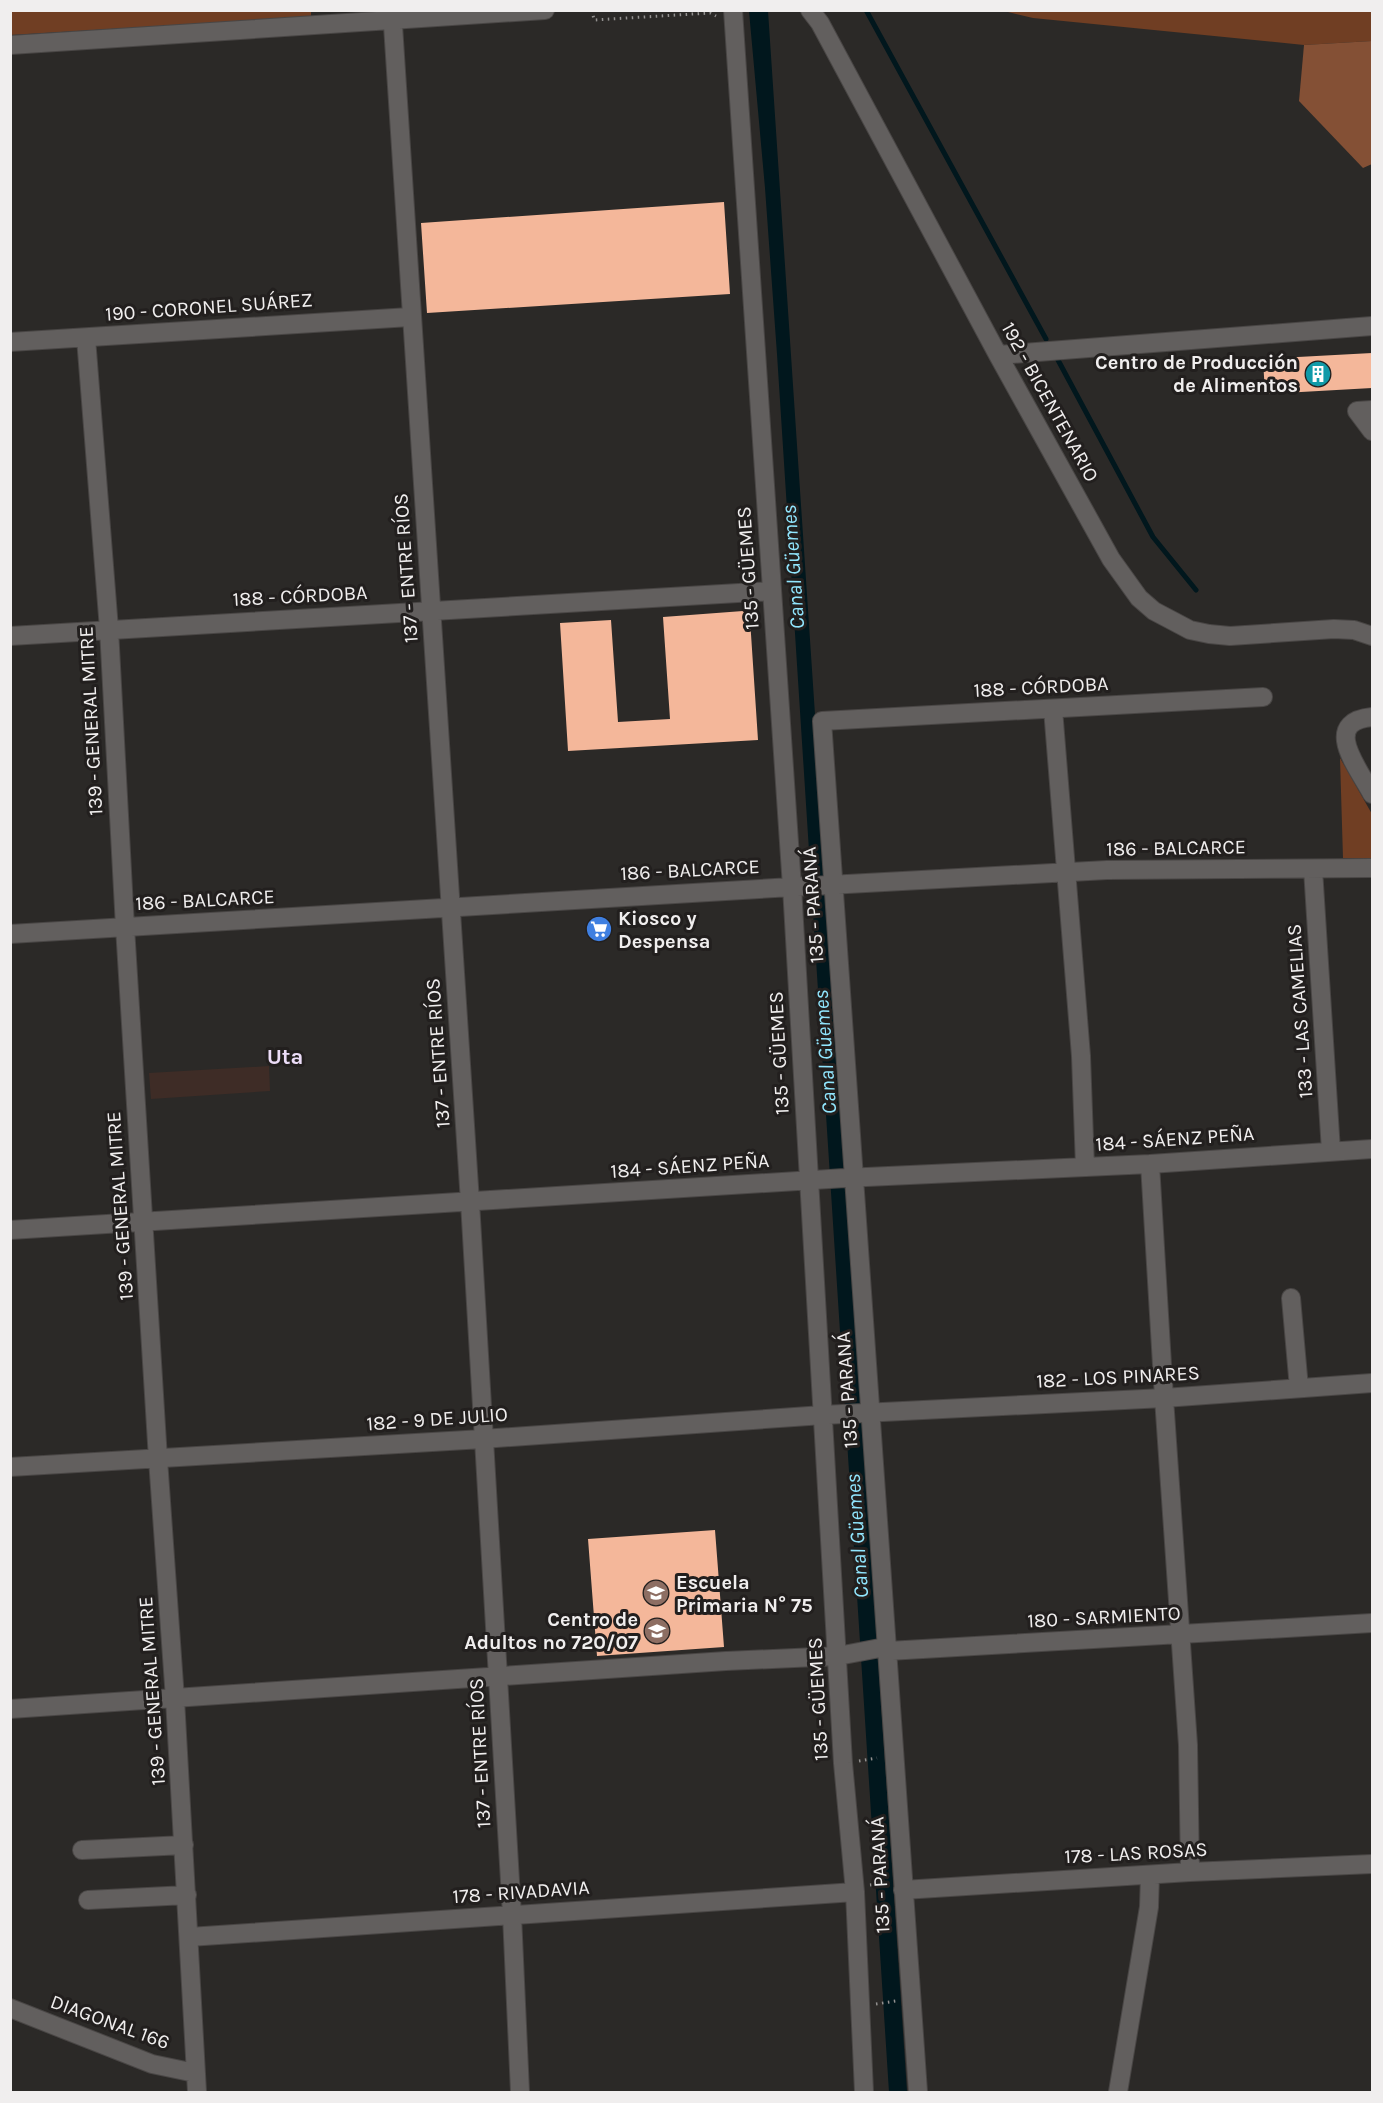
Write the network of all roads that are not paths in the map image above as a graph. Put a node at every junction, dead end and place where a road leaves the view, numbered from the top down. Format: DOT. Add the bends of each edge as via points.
graph roads {
  1 [pos="545,10"];
  2 [pos="810,10"];
  3 [pos="392,16"];
  4 [pos="734,19"];
  5 [pos="10,45"];
  6 [pos="410,317"];
  7 [pos="1372,326"];
  8 [pos="86,338"];
  9 [pos="10,342"];
  10 [pos="998,355"];
  11 [pos="1372,410"];
  12 [pos="1372,431"];
  13 [pos="771,591"];
  14 [pos="431,611"];
  15 [pos="109,629"];
  16 [pos="10,636"];
  17 [pos="1372,636"];
  18 [pos="1263,697"];
  19 [pos="1053,709"];
  20 [pos="1368,717"];
  21 [pos="822,721"];
  22 [pos="1372,794"];
  23 [pos="1372,868"];
  24 [pos="1313,869"];
  25 [pos="1068,873"];
  26 [pos="830,885"];
  27 [pos="796,887"];
  28 [pos="451,907"];
  29 [pos="125,927"];
  30 [pos="10,934"];
  31 [pos="1372,1149"];
  32 [pos="1331,1151"];
  33 [pos="1150,1164"];
  34 [pos="1085,1167"];
  35 [pos="850,1178"];
  36 [pos="816,1181"];
  37 [pos="470,1202"];
  38 [pos="144,1221"];
  39 [pos="10,1230"];
  40 [pos="1291,1298"];
  41 [pos="1372,1383"];
  42 [pos="1299,1388"];
  43 [pos="1164,1398"];
  44 [pos="869,1414"];
  45 [pos="827,1415"];
  46 [pos="483,1439"];
  47 [pos="158,1459"];
  48 [pos="10,1467"];
  49 [pos="1372,1623"];
  50 [pos="1180,1635"];
  51 [pos="884,1650"];
  52 [pos="844,1654"];
  53 [pos="498,1676"];
  54 [pos="176,1699"];
  55 [pos="10,1709"];
  56 [pos="184,1845"];
  57 [pos="82,1850"];
  58 [pos="1372,1864"];
  59 [pos="1190,1872"];
  60 [pos="1150,1875"];
  61 [pos="899,1886"];
  62 [pos="862,1888"];
  63 [pos="187,1895"];
  64 [pos="88,1900"];
  65 [pos="512,1915"];
  66 [pos="189,1937"];
  67 [pos="10,2008"];
  68 [pos="195,2073"];
  69 [pos="197,2092"];
  70 [pos="520,2092"];
  71 [pos="864,2092"];
  72 [pos="918,2092"];
  73 [pos="1118,2092"];
  1 -- 3 [label="street"];
  2 -- 10 [label="street, 192 - BICENTENARIO" via="820,22"];
  3 -- 5 [label="street"];
  3 -- 6 [label="street, 137 - ENTRE RÍOS"];
  4 -- 13 [label="street, 135 - GÜEMES"];
  6 -- 8 [label="street, 190 - CORONEL SUÁREZ"];
  6 -- 14 [label="street, 137 - ENTRE RÍOS"];
  7 -- 10 [label="street"];
  8 -- 9 [label="street, 190 - CORONEL SUÁREZ"];
  8 -- 15 [label="street, 139 - GENERAL MITRE"];
  10 -- 17 [label="street, 192 - BICENTENARIO" via="1111,559 1139,598 1154,611 1190,630 1209,634 1334,629"];
  11 -- 12 [label="street" via="1357,411"];
  13 -- 14 [label="street, 188 - CÓRDOBA"];
  13 -- 27 [label="street, 135 - GÜEMES"];
  14 -- 15 [label="street, 188 - CÓRDOBA"];
  14 -- 28 [label="street, 137 - ENTRE RÍOS"];
  15 -- 16 [label="street, 188 - CÓRDOBA"];
  15 -- 29 [label="street, 139 - GENERAL MITRE"];
  18 -- 19 [label="street, 188 - CÓRDOBA"];
  19 -- 21 [label="street, 188 - CÓRDOBA"];
  19 -- 25 [label="street"];
  20 -- 22 [label="street" via="1355,720 1345,738"];
  21 -- 26 [label="street, 135 - PARANÁ"];
  23 -- 24 [label="street, 186 - BALCARCE"];
  24 -- 25 [label="street, 186 - BALCARCE"];
  24 -- 32 [label="street, 133 - LAS CAMELIAS"];
  25 -- 26 [label="street, 186 - BALCARCE"];
  25 -- 34 [label="street"];
  26 -- 27 [label="street, 186 - BALCARCE"];
  26 -- 35 [label="street, 135 - PARANÁ"];
  27 -- 28 [label="street, 186 - BALCARCE"];
  27 -- 36 [label="street, 135 - GÜEMES"];
  28 -- 29 [label="street, 186 - BALCARCE"];
  28 -- 37 [label="street, 137 - ENTRE RÍOS"];
  29 -- 30 [label="street, 186 - BALCARCE"];
  29 -- 38 [label="street, 139 - GENERAL MITRE"];
  31 -- 32 [label="street, 184 - SÁENZ PEÑA"];
  32 -- 33 [label="street, 184 - SÁENZ PEÑA"];
  33 -- 34 [label="street, 184 - SÁENZ PEÑA"];
  33 -- 43 [label="street"];
  34 -- 35 [label="street, 184 - SÁENZ PEÑA"];
  35 -- 36 [label="street, 184 - SÁENZ PEÑA"];
  35 -- 44 [label="street, 135 - PARANÁ"];
  36 -- 37 [label="street, 184 - SÁENZ PEÑA"];
  36 -- 45 [label="street, 135 - GÜEMES"];
  37 -- 38 [label="street, 184 - SÁENZ PEÑA"];
  37 -- 46 [label="street, 137 - ENTRE RÍOS"];
  38 -- 39 [label="street, 184 - SÁENZ PEÑA"];
  38 -- 47 [label="street, 139 - GENERAL MITRE"];
  40 -- 42 [label="street"];
  41 -- 42 [label="street, 182 - LOS PINARES"];
  42 -- 43 [label="street, 182 - LOS PINARES"];
  43 -- 44 [label="street, 182 - LOS PINARES"];
  43 -- 50 [label="street"];
  44 -- 45 [label="street, 182 - 9 DE JULIO"];
  44 -- 51 [label="street, 135 - PARANÁ"];
  45 -- 46 [label="street, 182 - 9 DE JULIO"];
  45 -- 52 [label="street, 135 - GÜEMES"];
  46 -- 47 [label="street, 182 - 9 DE JULIO"];
  46 -- 53 [label="street, 137 - ENTRE RÍOS"];
  47 -- 48 [label="street, 182 - 9 DE JULIO"];
  47 -- 54 [label="street, 139 - GENERAL MITRE"];
  49 -- 50 [label="street, 180 - SARMIENTO"];
  50 -- 51 [label="street, 180 - SARMIENTO"];
  50 -- 59 [label="street" via="1188,1745"];
  51 -- 52 [label="street, 180 - SARMIENTO"];
  51 -- 61 [label="street, 135 - PARANÁ"];
  52 -- 53 [label="street, 180 - SARMIENTO"];
  52 -- 62 [label="street, 135 - GÜEMES" via="843,1762"];
  53 -- 54 [label="street, 180 - SARMIENTO"];
  53 -- 65 [label="street, 137 - ENTRE RÍOS"];
  54 -- 55 [label="street, 180 - SARMIENTO"];
  54 -- 56 [label="street, 139 - GENERAL MITRE"];
  56 -- 57 [label="street"];
  56 -- 63 [label="street, 139 - GENERAL MITRE"];
  58 -- 59 [label="street, 178 - LAS ROSAS"];
  59 -- 60 [label="street, 178 - LAS ROSAS"];
  60 -- 61 [label="street, 178 - LAS ROSAS"];
  60 -- 73 [label="street" via="1149,1907"];
  61 -- 72 [label="street, 135 - PARANÁ"];
  62 -- 65 [label="street, 178 - RIVADAVIA"];
  62 -- 71 [label="street, 135 - GÜEMES"];
  63 -- 64 [label="street"];
  63 -- 66 [label="street, 139 - GENERAL MITRE"];
  65 -- 66 [label="street, 178 - RIVADAVIA"];
  65 -- 70 [label="street, 137 - ENTRE RÍOS"];
  66 -- 68 [label="street, 139 - GENERAL MITRE"];
  67 -- 68 [label="street, DIAGONAL 166" via="152,2064"];
  68 -- 69 [label="street, 139 - GENERAL MITRE"];
}
